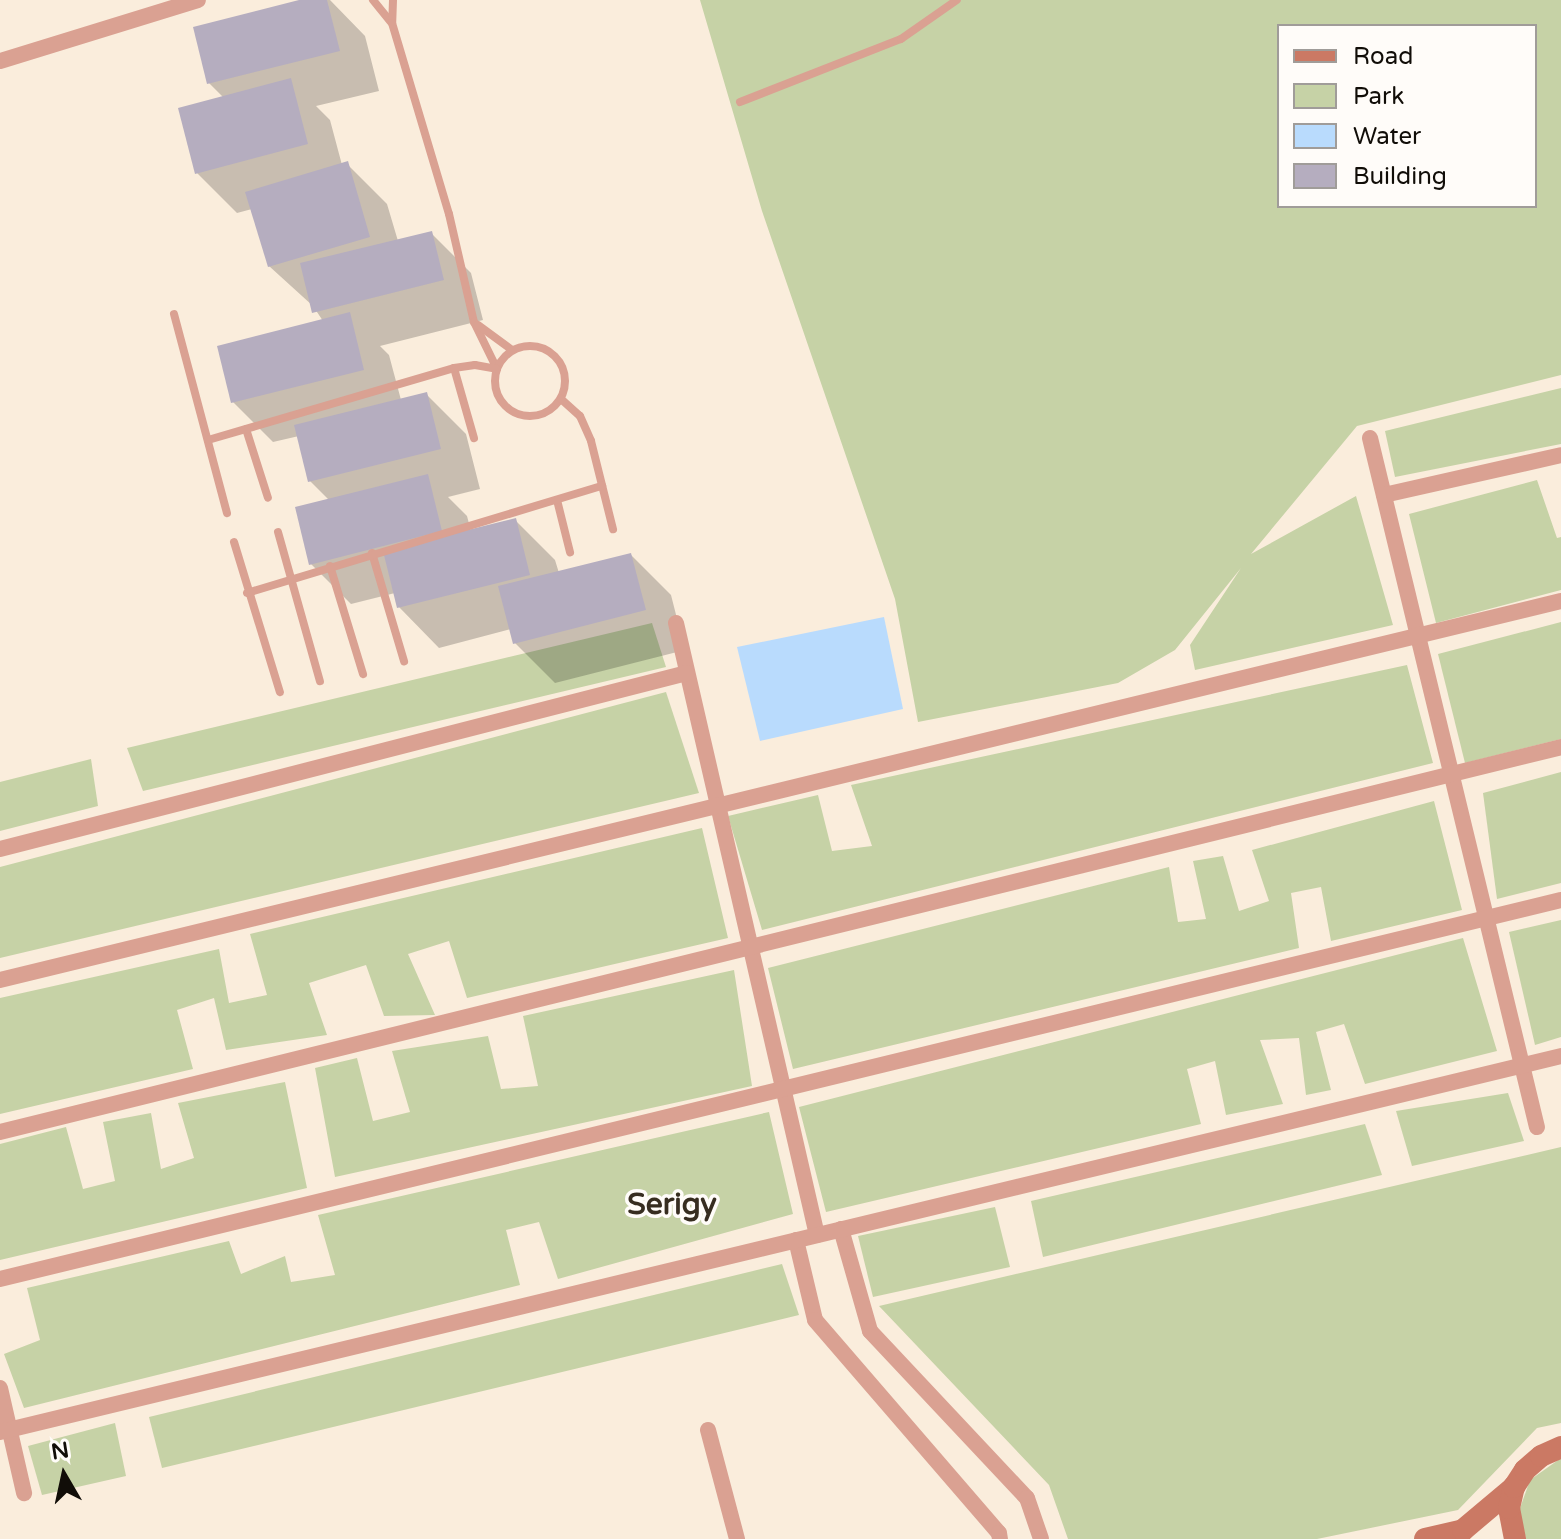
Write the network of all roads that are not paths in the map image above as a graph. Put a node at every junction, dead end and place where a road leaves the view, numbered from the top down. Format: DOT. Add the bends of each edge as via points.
graph roads {
  1 [pos="198,0"];
  2 [pos="373,0"];
  3 [pos="393,0"];
  4 [pos="957,0"];
  5 [pos="392,23"];
  6 [pos="0,61"];
  7 [pos="740,102"];
  8 [pos="174,314"];
  9 [pos="474,322"];
  10 [pos="512,350"];
  11 [pos="454,368"];
  12 [pos="497,369"];
  13 [pos="561,399"];
  14 [pos="246,429"];
  15 [pos="474,438"];
  16 [pos="1370,438"];
  17 [pos="208,440"];
  18 [pos="1561,455"];
  19 [pos="602,486"];
  20 [pos="1384,495"];
  21 [pos="268,498"];
  22 [pos="557,500"];
  23 [pos="227,513"];
  24 [pos="613,529"];
  25 [pos="278,532"];
  26 [pos="234,542"];
  27 [pos="570,552"];
  28 [pos="372,553"];
  29 [pos="330,566"];
  30 [pos="291,580"];
  31 [pos="247,593"];
  32 [pos="1561,601"];
  33 [pos="676,623"];
  34 [pos="1418,635"];
  35 [pos="404,661"];
  36 [pos="687,673"];
  37 [pos="363,674"];
  38 [pos="320,681"];
  39 [pos="280,692"];
  40 [pos="1561,747"];
  41 [pos="1451,775"];
  42 [pos="718,806"];
  43 [pos="0,849"];
  44 [pos="1561,900"];
  45 [pos="1486,918"];
  46 [pos="751,947"];
  47 [pos="0,980"];
  48 [pos="1561,1056"];
  49 [pos="1522,1065"];
  50 [pos="784,1089"];
  51 [pos="1537,1127"];
  52 [pos="0,1132"];
  53 [pos="841,1229"];
  54 [pos="817,1235"];
  55 [pos="796,1240"];
  56 [pos="0,1279"];
  57 [pos="0,1388"];
  58 [pos="708,1430"];
  59 [pos="5,1431"];
  60 [pos="1561,1447"];
  61 [pos="1514,1487"];
  62 [pos="24,1493"];
  63 [pos="737,1539"];
  64 [pos="1000,1539"];
  65 [pos="1041,1539"];
  66 [pos="1425,1539"];
  67 [pos="1515,1539"];
  1 -- 6 [label="street"];
  2 -- 5 [label="lane"];
  3 -- 5 [label="lane"];
  4 -- 7 [label="lane" via="901,39"];
  5 -- 9 [label="lane" via="449,214"];
  8 -- 17 [label="lane"];
  9 -- 10 [label="lane"];
  9 -- 12 [label="lane"];
  10 -- 12 [label="lane"];
  10 -- 13 [label="lane" via="534,346 556,356 565,377"];
  11 -- 12 [label="lane"];
  11 -- 14 [label="lane"];
  11 -- 15 [label="lane"];
  12 -- 13 [label="lane" via="496,392 520,415 543,414"];
  13 -- 19 [label="lane" via="580,416"];
  14 -- 17 [label="lane"];
  14 -- 21 [label="lane"];
  16 -- 20 [label="street"];
  17 -- 23 [label="lane"];
  18 -- 20 [label="street"];
  19 -- 22 [label="lane"];
  19 -- 24 [label="lane"];
  20 -- 34 [label="street"];
  22 -- 27 [label="lane"];
  22 -- 28 [label="lane"];
  25 -- 30 [label="lane"];
  26 -- 31 [label="lane"];
  28 -- 29 [label="lane"];
  28 -- 35 [label="lane"];
  29 -- 30 [label="lane"];
  29 -- 37 [label="lane"];
  30 -- 31 [label="lane"];
  30 -- 38 [label="lane"];
  31 -- 39 [label="lane"];
  32 -- 34 [label="street"];
  33 -- 36 [label="street"];
  34 -- 41 [label="street"];
  34 -- 42 [label="street"];
  36 -- 42 [label="street"];
  36 -- 43 [label="street"];
  40 -- 41 [label="street"];
  41 -- 45 [label="street"];
  41 -- 46 [label="street"];
  42 -- 46 [label="street"];
  42 -- 47 [label="street"];
  44 -- 45 [label="street"];
  45 -- 49 [label="street"];
  45 -- 50 [label="street"];
  46 -- 50 [label="street"];
  46 -- 52 [label="street"];
  48 -- 49 [label="street"];
  49 -- 51 [label="street"];
  49 -- 53 [label="street"];
  50 -- 54 [label="street"];
  50 -- 56 [label="street"];
  53 -- 54 [label="street"];
  53 -- 65 [label="street" via="870,1331 1027,1498"];
  54 -- 55 [label="street"];
  55 -- 59 [label="street"];
  55 -- 64 [label="street" via="815,1320"];
  57 -- 59 [label="street"];
  58 -- 63 [label="street"];
  59 -- 62 [label="street"];
  60 -- 61 [label="street" via="1541,1456"];
  61 -- 66 [label="street" via="1463,1530"];
  61 -- 67 [label="street" via="1509,1508"];
}
